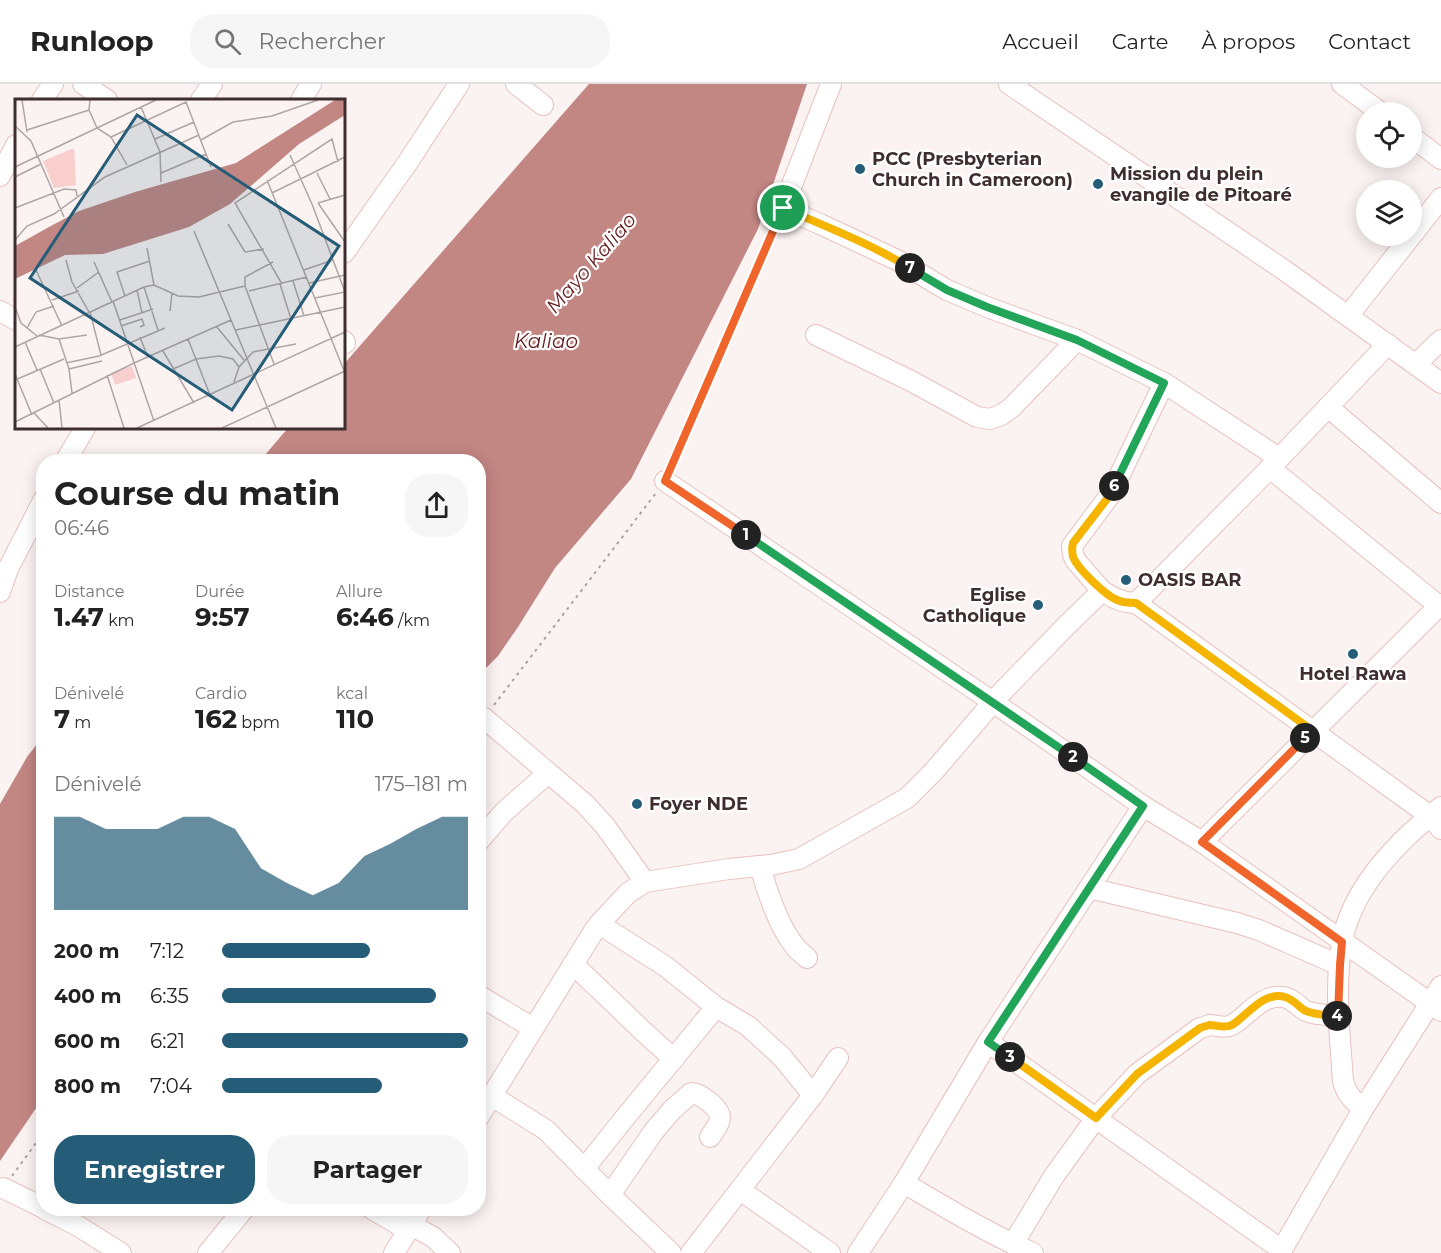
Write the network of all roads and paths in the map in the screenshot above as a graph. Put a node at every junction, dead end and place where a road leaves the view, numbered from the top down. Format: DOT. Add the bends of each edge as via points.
graph roads {
  1 [pos="53,84"];
  2 [pos="83,84"];
  3 [pos="212,84"];
  4 [pos="311,84"];
  5 [pos="459,84"];
  6 [pos="516,84"];
  7 [pos="831,84"];
  8 [pos="1009,84"];
  9 [pos="1342,84"];
  10 [pos="43,99"];
  11 [pos="106,99"];
  12 [pos="202,99"];
  13 [pos="302,99"];
  14 [pos="1366,102"];
  15 [pos="543,105"];
  16 [pos="1422,145"];
  17 [pos="15,147"];
  18 [pos="1441,159"];
  19 [pos="0,176"];
  20 [pos="1441,198"];
  21 [pos="783,208"];
  22 [pos="345,252"];
  23 [pos="0,311"];
  24 [pos="1348,316"];
  25 [pos="15,319"];
  26 [pos="816,335"];
  27 [pos="1077,340"];
  28 [pos="1441,340"];
  29 [pos="1388,344"];
  30 [pos="1416,364"];
  31 [pos="1164,383"];
  32 [pos="1441,383"];
  33 [pos="1328,407"];
  34 [pos="84,429"];
  35 [pos="70,454"];
  36 [pos="1274,463"];
  37 [pos="665,481"];
  38 [pos="1441,503"];
  39 [pos="36,515"];
  40 [pos="1102,591"];
  41 [pos="0,592"];
  42 [pos="1136,603"];
  43 [pos="1440,605"];
  44 [pos="993,702"];
  45 [pos="486,715"];
  46 [pos="486,720"];
  47 [pos="1313,731"];
  48 [pos="548,774"];
  49 [pos="1143,806"];
  50 [pos="1437,818"];
  51 [pos="486,833"];
  52 [pos="1202,842"];
  53 [pos="760,866"];
  54 [pos="645,882"];
  55 [pos="1089,888"];
  56 [pos="599,924"];
  57 [pos="1342,942"];
  58 [pos="807,958"];
  59 [pos="573,964"];
  60 [pos="1340,965"];
  61 [pos="1441,986"];
  62 [pos="486,1000"];
  63 [pos="716,1007"];
  64 [pos="1436,1008"];
  65 [pos="1338,1016"];
  66 [pos="534,1028"];
  67 [pos="988,1042"];
  68 [pos="838,1058"];
  69 [pos="674,1059"];
  70 [pos="813,1095"];
  71 [pos="486,1101"];
  72 [pos="486,1105"];
  73 [pos="1363,1109"];
  74 [pos="1096,1118"];
  75 [pos="710,1137"];
  76 [pos="36,1143"];
  77 [pos="584,1169"];
  78 [pos="904,1183"];
  79 [pos="3,1188"];
  80 [pos="740,1190"];
  81 [pos="610,1195"];
  82 [pos="36,1205"];
  83 [pos="58,1216"];
  84 [pos="238,1216"];
  85 [pos="396,1216"];
  86 [pos="414,1221"];
  87 [pos="1013,1244"];
  88 [pos="1281,1251"];
  89 [pos="121,1253"];
  90 [pos="208,1253"];
  91 [pos="394,1253"];
  92 [pos="450,1253"];
  93 [pos="671,1253"];
  94 [pos="691,1253"];
  95 [pos="830,1253"];
  96 [pos="858,1253"];
  97 [pos="1033,1253"];
  1 -- 10 [label="street"];
  2 -- 11 [label="street"];
  3 -- 12 [label="street"];
  4 -- 13 [label="street"];
  5 -- 22 [label="street"];
  6 -- 15 [label="street"];
  7 -- 21 [label="street"];
  8 -- 24 [label="street"];
  9 -- 14 [label="street"];
  16 -- 18 [label="street"];
  17 -- 19 [label="street"];
  20 -- 24 [label="street"];
  21 -- 27 [label="street" via="897,260 947,290"];
  21 -- 37 [label="path"];
  23 -- 25 [label="street"];
  24 -- 29 [label="street"];
  26 -- 27 [label="street" via="977,417 990,419 1011,408"];
  27 -- 31 [label="street"];
  28 -- 30 [label="street"];
  29 -- 30 [label="street"];
  29 -- 33 [label="street"];
  30 -- 32 [label="street"];
  31 -- 36 [label="street"];
  31 -- 40 [label="street" via="1110,495 1072,546 1076,561"];
  33 -- 36 [label="street"];
  33 -- 38 [label="street"];
  34 -- 35 [label="street"];
  36 -- 42 [label="street"];
  36 -- 43 [label="street"];
  37 -- 44 [label="street"];
  37 -- 45 [label="path"];
  39 -- 41 [label="street"];
  40 -- 42 [label="street" via="1116,600"];
  40 -- 44 [label="street"];
  42 -- 47 [label="street"];
  43 -- 47 [label="street"];
  44 -- 49 [label="street"];
  44 -- 53 [label="street" via="908,798 799,859"];
  46 -- 48 [label="street"];
  47 -- 50 [label="street"];
  47 -- 52 [label="street"];
  48 -- 51 [label="street"];
  48 -- 54 [label="street" via="605,826"];
  49 -- 52 [label="street"];
  49 -- 55 [label="street"];
  50 -- 57 [label="street" via="1385,860 1358,896"];
  52 -- 57 [label="street"];
  53 -- 54 [label="street"];
  53 -- 58 [label="street" via="787,935"];
  54 -- 56 [label="street" via="628,893"];
  55 -- 60 [label="street" via="1237,923"];
  55 -- 67 [label="street"];
  56 -- 59 [label="street"];
  56 -- 63 [label="street" via="665,966"];
  57 -- 60 [label="street"];
  57 -- 64 [label="street"];
  59 -- 66 [label="street"];
  59 -- 69 [label="street"];
  60 -- 65 [label="street"];
  61 -- 64 [label="street"];
  62 -- 66 [label="street"];
  63 -- 69 [label="street"];
  63 -- 70 [label="street" via="748,1026 782,1057"];
  64 -- 73 [label="street"];
  65 -- 73 [label="street" via="1345,1089"];
  65 -- 74 [label="street" via="1311,1013 1283,996 1269,998 1233,1024 1200,1028 1137,1074"];
  66 -- 71 [label="street"];
  67 -- 74 [label="street"];
  67 -- 78 [label="street"];
  68 -- 70 [label="street"];
  69 -- 77 [label="street"];
  70 -- 80 [label="street"];
  72 -- 77 [label="street" via="546,1130"];
  73 -- 88 [label="street"];
  74 -- 87 [label="street" via="1054,1176"];
  74 -- 88 [label="street"];
  75 -- 81 [label="street" via="719,1124 720,1114 697,1093 691,1093 654,1131"];
  76 -- 79 [label="path"];
  77 -- 81 [label="street"];
  78 -- 87 [label="street"];
  78 -- 96 [label="street"];
  79 -- 82 [label="street"];
  80 -- 94 [label="street"];
  80 -- 95 [label="street"];
  81 -- 93 [label="street"];
  83 -- 89 [label="street"];
  84 -- 90 [label="street"];
  85 -- 86 [label="street"];
  86 -- 91 [label="street"];
  86 -- 92 [label="street"];
  87 -- 97 [label="street"];
}
